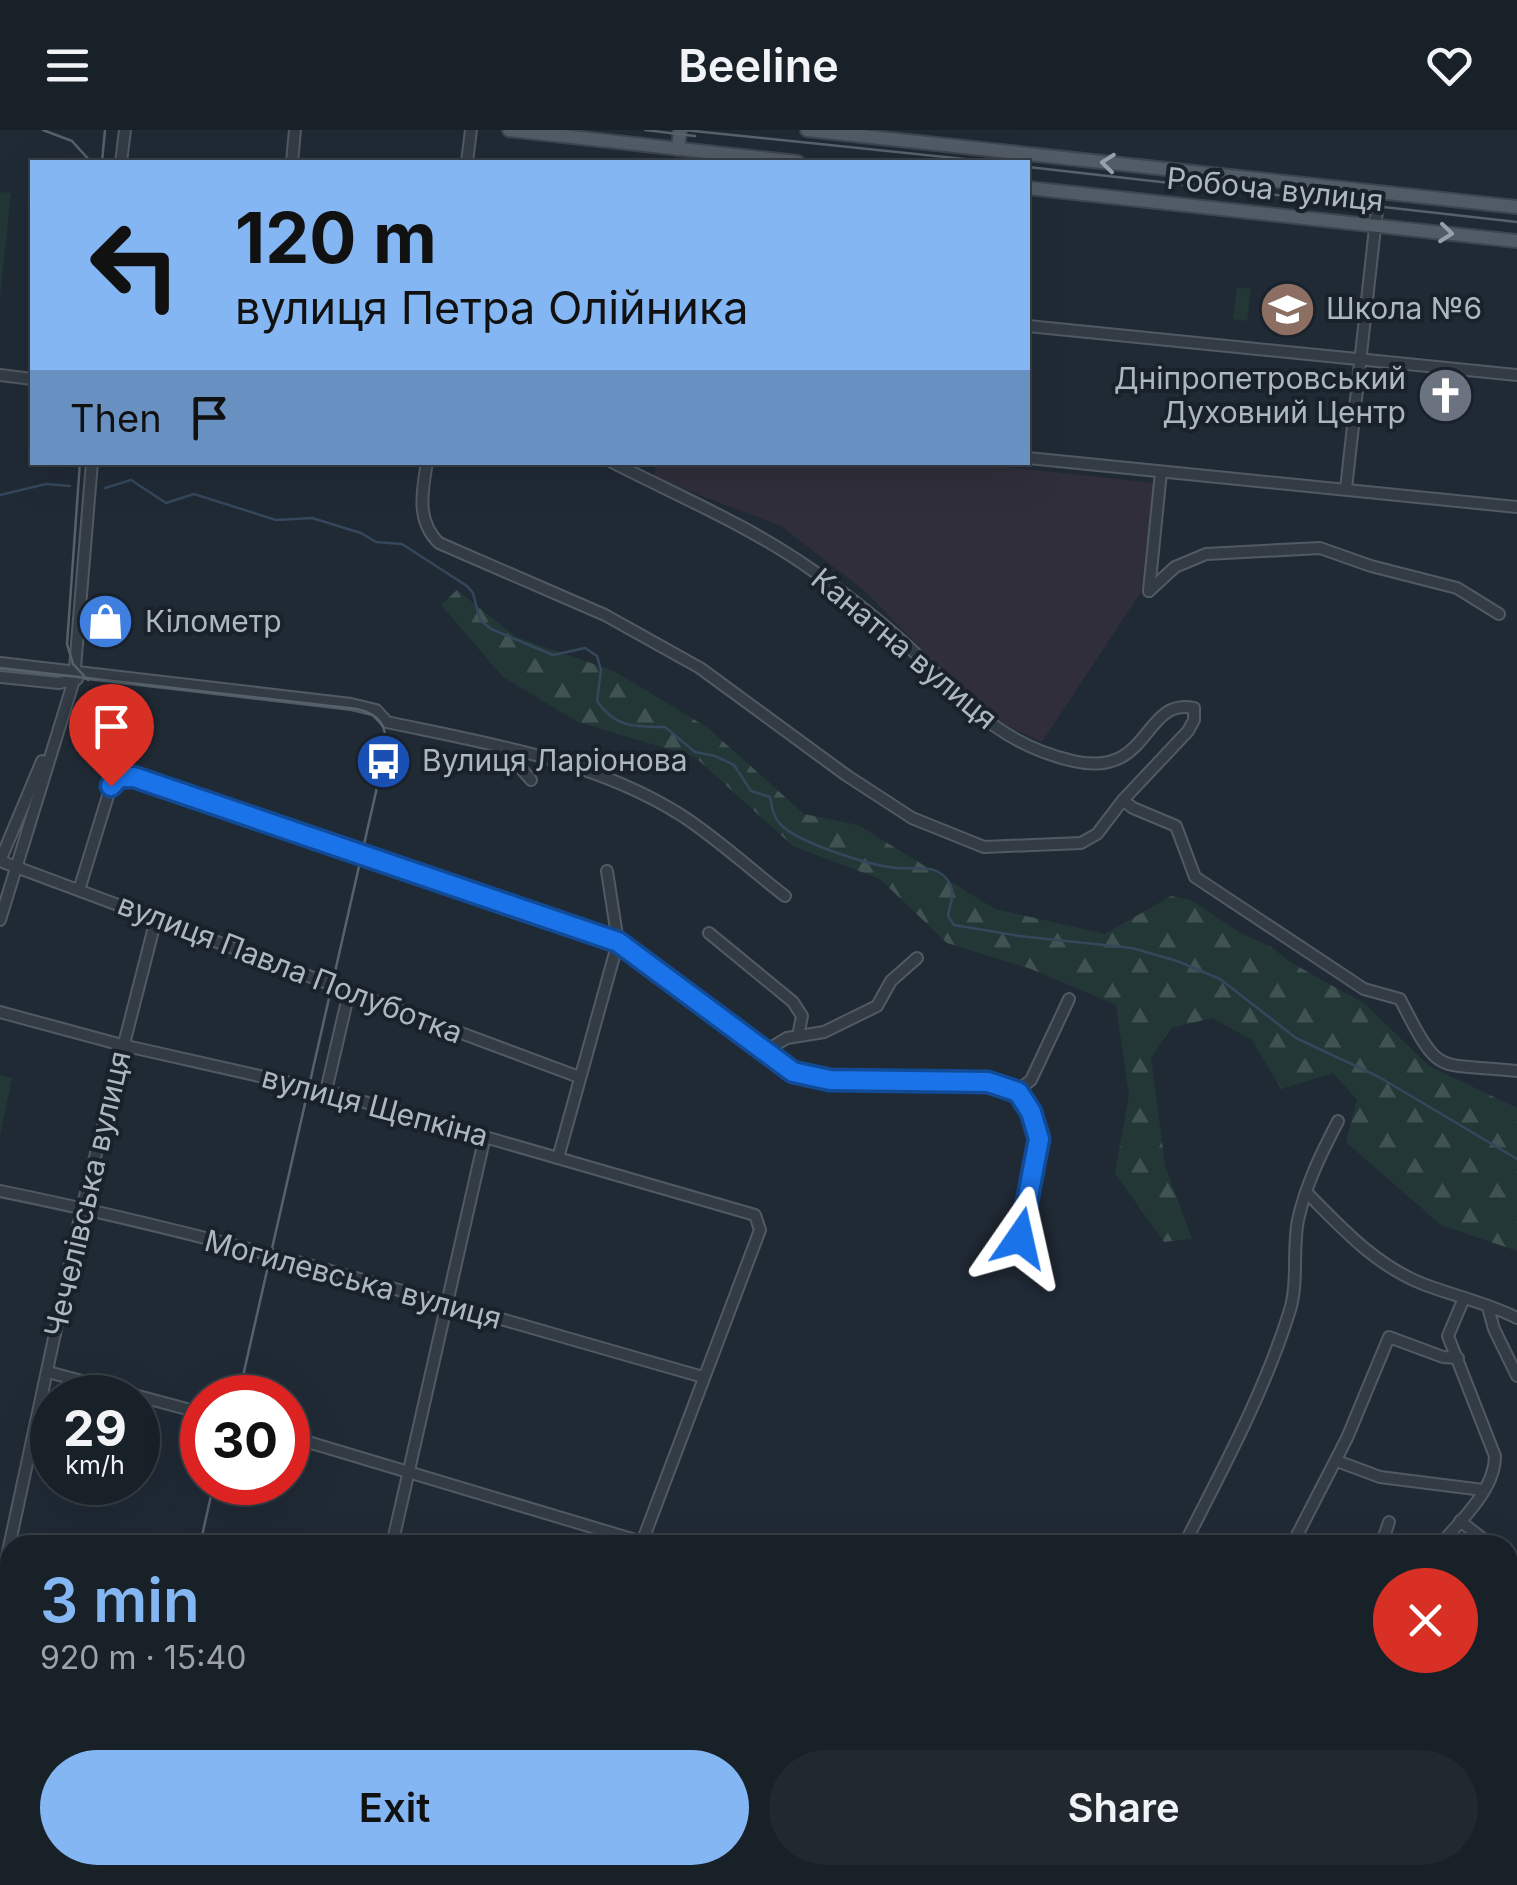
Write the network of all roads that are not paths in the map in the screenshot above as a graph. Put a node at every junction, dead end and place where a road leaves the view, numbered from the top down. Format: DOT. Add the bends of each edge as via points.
graph roads {
  1 [pos="125,130"];
  2 [pos="295,130"];
  3 [pos="470,130"];
  4 [pos="508,130"];
  5 [pos="680,130"];
  6 [pos="807,130"];
  7 [pos="678,156"];
  8 [pos="121,160"];
  9 [pos="292,160"];
  10 [pos="467,160"];
  11 [pos="758,160"];
  12 [pos="1030,188"];
  13 [pos="1379,192"];
  14 [pos="1517,207"];
  15 [pos="1374,226"];
  16 [pos="1517,241"];
  17 [pos="1030,326"];
  18 [pos="1361,358"];
  19 [pos="0,375"];
  20 [pos="1517,375"];
  21 [pos="30,379"];
  22 [pos="1030,458"];
  23 [pos="92,465"];
  24 [pos="426,465"];
  25 [pos="618,465"];
  26 [pos="1161,472"];
  27 [pos="1346,489"];
  28 [pos="1517,507"];
  29 [pos="1498,614"];
  30 [pos="0,663"];
  31 [pos="76,674"];
  32 [pos="0,676"];
  33 [pos="504,749"];
  34 [pos="531,780"];
  35 [pos="1123,800"];
  36 [pos="0,861"];
  37 [pos="14,866"];
  38 [pos="608,870"];
  39 [pos="79,890"];
  40 [pos="786,896"];
  41 [pos="156,918"];
  42 [pos="0,920"];
  43 [pos="709,932"];
  44 [pos="618,942"];
  45 [pos="918,958"];
  46 [pos="349,992"];
  47 [pos="1069,1000"];
  48 [pos="0,1012"];
  49 [pos="798,1036"];
  50 [pos="122,1045"];
  51 [pos="765,1051"];
  52 [pos="1517,1071"];
  53 [pos="580,1076"];
  54 [pos="326,1091"];
  55 [pos="1018,1092"];
  56 [pos="1338,1120"];
  57 [pos="485,1136"];
  58 [pos="558,1158"];
  59 [pos="0,1192"];
  60 [pos="1308,1194"];
  61 [pos="82,1208"];
  62 [pos="1024,1257"];
  63 [pos="1464,1298"];
  64 [pos="446,1304"];
  65 [pos="1488,1307"];
  66 [pos="1517,1318"];
  67 [pos="1458,1358"];
  68 [pos="48,1372"];
  69 [pos="1517,1376"];
  70 [pos="703,1378"];
  71 [pos="180,1407"];
  72 [pos="310,1443"];
  73 [pos="1336,1461"];
  74 [pos="409,1472"];
  75 [pos="1484,1490"];
  76 [pos="1460,1521"];
  77 [pos="1389,1522"];
  78 [pos="13,1535"];
  79 [pos="394,1535"];
  80 [pos="613,1535"];
  81 [pos="645,1535"];
  82 [pos="1189,1535"];
  83 [pos="1297,1535"];
  84 [pos="1384,1535"];
  85 [pos="1448,1535"];
  86 [pos="1478,1535"];
  1 -- 8 [label="street"];
  2 -- 9 [label="street"];
  3 -- 10 [label="street"];
  4 -- 7 [label="main road"];
  5 -- 7 [label="main road"];
  13 -- 6 [label="main road, Робоча вулиця, one-way"];
  7 -- 11 [label="main road"];
  12 -- 15 [label="main road, Робоча вулиця"];
  13 -- 14 [label="main road, Робоча вулиця"];
  13 -- 15 [label="street"];
  15 -- 16 [label="main road, Робоча вулиця, one-way"];
  15 -- 18 [label="street"];
  17 -- 18 [label="street"];
  18 -- 20 [label="street"];
  18 -- 27 [label="street"];
  19 -- 21 [label="street"];
  22 -- 26 [label="street"];
  23 -- 31 [label="street"];
  24 -- 35 [label="street" via="424,523 439,544 605,614 700,668 912,818 984,847 1081,844 1098,834"];
  25 -- 35 [label="street, Канатна вулиця" via="787,552 900,640 981,718 1038,750 1109,764 1128,754 1167,710 1194,708 1188,732"];
  26 -- 27 [label="street"];
  26 -- 29 [label="street" via="1149,591 1175,567 1206,554 1320,548 1457,588"];
  27 -- 28 [label="street"];
  30 -- 31 [label="street"];
  31 -- 32 [label="street"];
  31 -- 33 [label="street" via="350,704 376,710 387,722"];
  31 -- 36 [label="street"];
  31 -- 37 [label="street"];
  33 -- 34 [label="street"];
  33 -- 40 [label="street" via="648,798 682,816"];
  35 -- 52 [label="street" via="1176,826 1195,878 1364,988 1400,1000 1437,1060 1472,1070"];
  36 -- 37 [label="street, вулиця Павла Полуботка"];
  37 -- 39 [label="street, вулиця Павла Полуботка"];
  37 -- 42 [label="street"];
  38 -- 44 [label="street"];
  39 -- 41 [label="street, вулиця Павла Полуботка"];
  39 -- 44 [label="street" via="111,786 119,777 134,777"];
  41 -- 46 [label="street, вулиця Павла Полуботка"];
  41 -- 50 [label="street, Чечелівська вулиця"];
  43 -- 49 [label="street" via="793,1002 802,1016"];
  44 -- 51 [label="street"];
  44 -- 53 [label="street"];
  45 -- 49 [label="street" via="891,981 877,1006 824,1032"];
  46 -- 53 [label="street, вулиця Павла Полуботка"];
  46 -- 54 [label="street"];
  47 -- 55 [label="street" via="1031,1080"];
  48 -- 50 [label="street, вулиця Щепкіна"];
  49 -- 51 [label="street"];
  50 -- 54 [label="street, вулиця Щепкіна"];
  50 -- 61 [label="street, Чечелівська вулиця"];
  51 -- 55 [label="street" via="793,1072 830,1080 988,1082"];
  53 -- 58 [label="street"];
  54 -- 57 [label="street, вулиця Щепкіна"];
  55 -- 62 [label="street" via="1039,1139 1020,1238"];
  56 -- 60 [label="street" via="1309,1177"];
  57 -- 58 [label="street, вулиця Щепкіна"];
  57 -- 64 [label="street"];
  58 -- 70 [label="street, вулиця Щепкіна" via="755,1215 760,1230"];
  59 -- 61 [label="street, Могилевська вулиця"];
  60 -- 63 [label="street" via="1372,1257"];
  60 -- 82 [label="street" via="1298,1220 1291,1309"];
  61 -- 64 [label="street, Могилевська вулиця"];
  61 -- 68 [label="street, Чечелівська вулиця"];
  63 -- 65 [label="street"];
  63 -- 67 [label="street" via="1448,1336"];
  64 -- 70 [label="street, Могилевська вулиця"];
  64 -- 74 [label="street"];
  65 -- 66 [label="street"];
  65 -- 69 [label="street"];
  67 -- 73 [label="street" via="1389,1337"];
  67 -- 75 [label="street" via="1494,1456"];
  68 -- 71 [label="street"];
  68 -- 78 [label="street, Чечелівська вулиця"];
  70 -- 81 [label="street"];
  72 -- 74 [label="street"];
  73 -- 75 [label="street" via="1380,1477"];
  73 -- 83 [label="street"];
  74 -- 79 [label="street"];
  74 -- 80 [label="street"];
  75 -- 76 [label="street"];
  76 -- 85 [label="street"];
  76 -- 86 [label="street"];
  77 -- 84 [label="street"];
}
